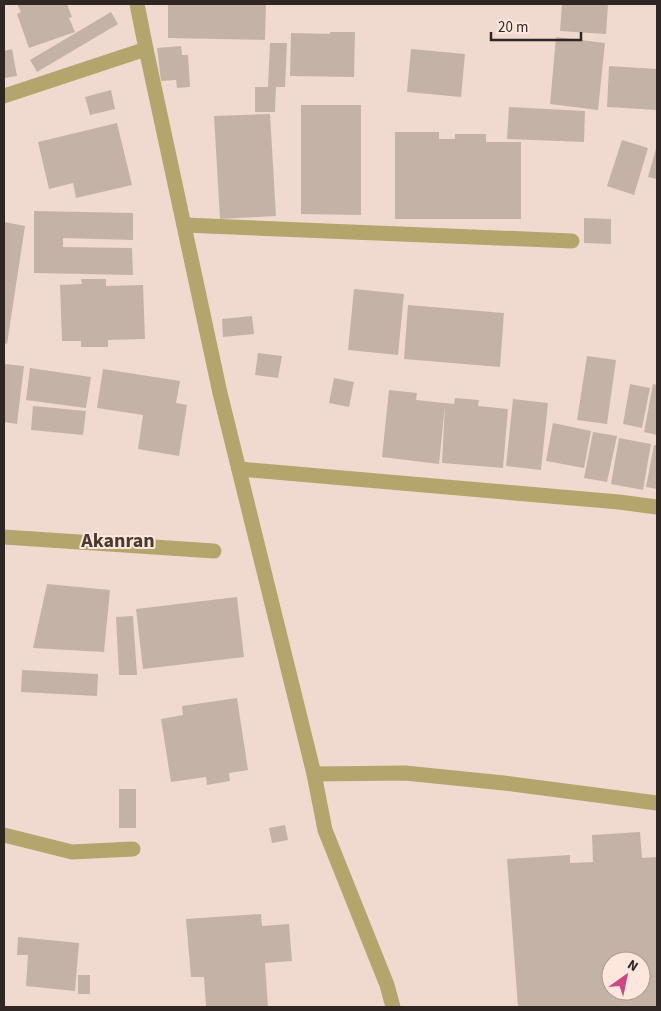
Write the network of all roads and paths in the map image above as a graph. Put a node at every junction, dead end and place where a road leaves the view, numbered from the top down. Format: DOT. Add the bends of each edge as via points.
graph roads {
  1 [pos="137,4"];
  2 [pos="146,49"];
  3 [pos="4,96"];
  4 [pos="184,225"];
  5 [pos="572,241"];
  6 [pos="239,469"];
  7 [pos="657,507"];
  8 [pos="4,537"];
  9 [pos="214,551"];
  10 [pos="314,774"];
  11 [pos="657,803"];
  12 [pos="4,835"];
  13 [pos="133,848"];
  14 [pos="392,1007"];
  1 -- 2 [label="street"];
  2 -- 3 [label="street"];
  2 -- 4 [label="street"];
  4 -- 5 [label="street"];
  4 -- 6 [label="street"];
  6 -- 7 [label="street"];
  6 -- 10 [label="street"];
  8 -- 9 [label="street"];
  10 -- 11 [label="street" via="405,773"];
  10 -- 14 [label="street" via="325,830"];
  12 -- 13 [label="street" via="72,852"];
}
